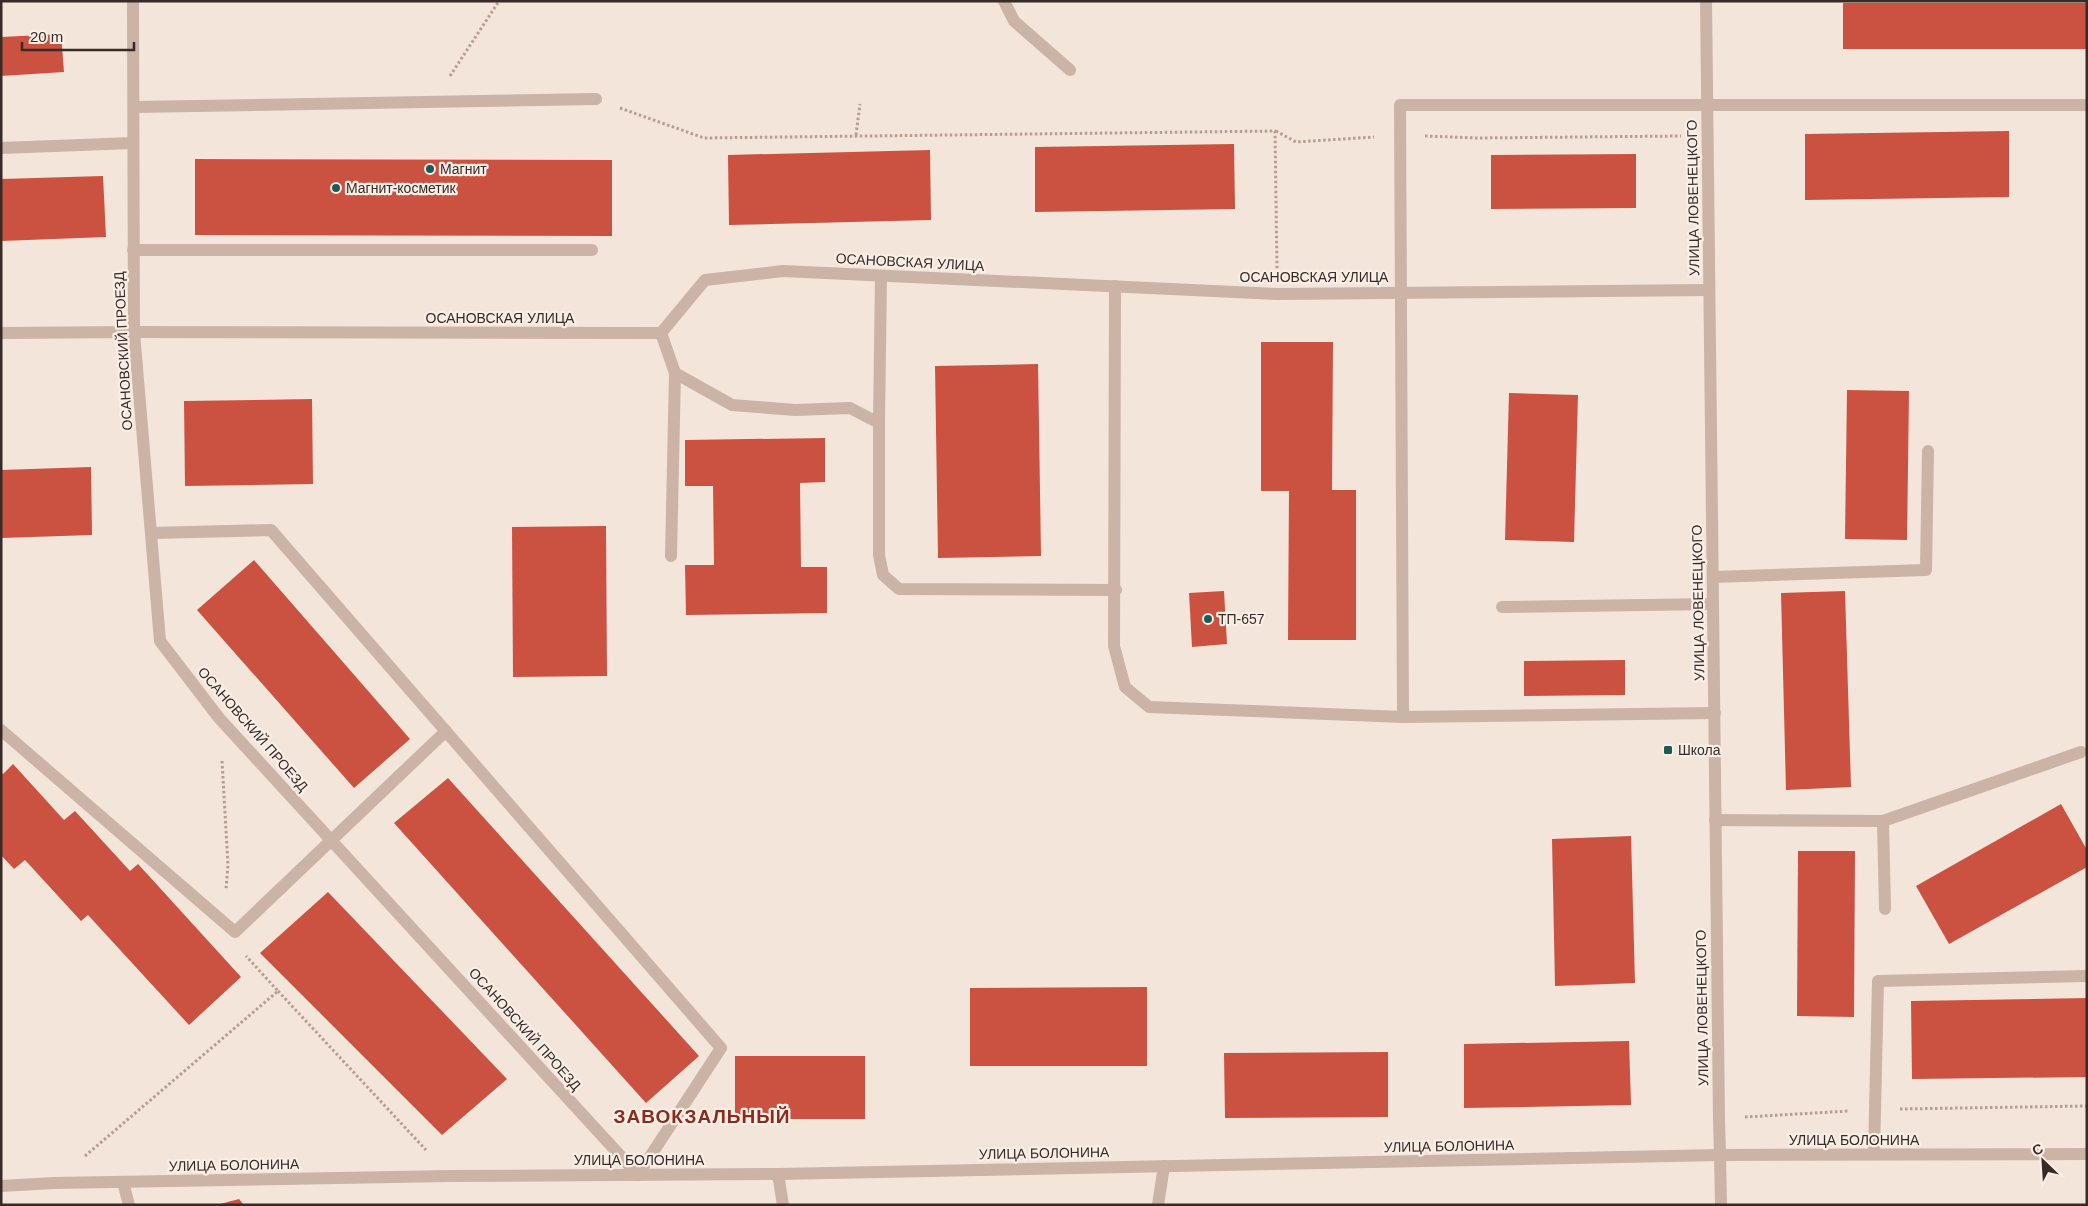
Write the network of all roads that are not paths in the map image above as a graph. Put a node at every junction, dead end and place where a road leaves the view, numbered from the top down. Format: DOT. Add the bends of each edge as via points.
graph roads {
  1 [pos="133,1"];
  2 [pos="1004,1"];
  3 [pos="1706,1"];
  4 [pos="1070,70"];
  5 [pos="596,99"];
  6 [pos="1707,105"];
  7 [pos="2087,105"];
  8 [pos="134,107"];
  9 [pos="134,143"];
  10 [pos="1,148"];
  11 [pos="133,250"];
  12 [pos="592,250"];
  13 [pos="882,276"];
  14 [pos="1115,286"];
  15 [pos="1709,290"];
  16 [pos="1402,292"];
  17 [pos="134,332"];
  18 [pos="1,333"];
  19 [pos="661,333"];
  20 [pos="675,373"];
  21 [pos="879,423"];
  22 [pos="1928,451"];
  23 [pos="151,533"];
  24 [pos="671,556"];
  25 [pos="1713,577"];
  26 [pos="1116,590"];
  27 [pos="1713,604"];
  28 [pos="1502,607"];
  29 [pos="1715,713"];
  30 [pos="1403,717"];
  31 [pos="1,730"];
  32 [pos="446,731"];
  33 [pos="2081,752"];
  34 [pos="1715,820"];
  35 [pos="1883,821"];
  36 [pos="332,840"];
  37 [pos="1885,909"];
  38 [pos="2087,976"];
  39 [pos="1874,1154"];
  40 [pos="2087,1154"];
  41 [pos="1720,1155"];
  42 [pos="1164,1166"];
  43 [pos="778,1174"];
  44 [pos="638,1175"];
  45 [pos="123,1182"];
  46 [pos="1,1186"];
  47 [pos="1158,1204"];
  48 [pos="129,1205"];
  49 [pos="783,1205"];
  50 [pos="1721,1205"];
  1 -- 8 [label="street, ОСАНОВСКИЙ ПРОЕЗД"];
  2 -- 4 [label="street" via="1014,22"];
  3 -- 6 [label="street, УЛИЦА ЛОВЕНЕЦКОГО"];
  5 -- 8 [label="street"];
  6 -- 7 [label="street"];
  6 -- 15 [label="street, УЛИЦА ЛОВЕНЕЦКОГО"];
  6 -- 16 [label="street" via="1400,105"];
  8 -- 9 [label="street, ОСАНОВСКИЙ ПРОЕЗД"];
  9 -- 10 [label="street"];
  9 -- 11 [label="street, ОСАНОВСКИЙ ПРОЕЗД"];
  11 -- 12 [label="street"];
  11 -- 17 [label="street, ОСАНОВСКИЙ ПРОЕЗД"];
  13 -- 14 [label="street, ОСАНОВСКАЯ УЛИЦА"];
  13 -- 19 [label="street, ОСАНОВСКАЯ УЛИЦА" via="783,271 705,280"];
  13 -- 21 [label="street"];
  14 -- 16 [label="street, ОСАНОВСКАЯ УЛИЦА" via="1277,294"];
  14 -- 26 [label="street"];
  15 -- 16 [label="street, ОСАНОВСКАЯ УЛИЦА"];
  15 -- 25 [label="street, УЛИЦА ЛОВЕНЕЦКОГО"];
  16 -- 30 [label="street"];
  17 -- 18 [label="street, ОСАНОВСКАЯ УЛИЦА"];
  17 -- 19 [label="street, ОСАНОВСКАЯ УЛИЦА"];
  17 -- 23 [label="street, ОСАНОВСКИЙ ПРОЕЗД"];
  19 -- 20 [label="street"];
  20 -- 21 [label="street" via="732,405 795,410 850,408"];
  20 -- 24 [label="street"];
  21 -- 26 [label="street" via="879,555 883,575 899,589"];
  22 -- 25 [label="street" via="1926,570"];
  23 -- 32 [label="street" via="271,530"];
  23 -- 36 [label="street, ОСАНОВСКИЙ ПРОЕЗД" via="160,641 219,718"];
  25 -- 27 [label="street, УЛИЦА ЛОВЕНЕЦКОГО"];
  26 -- 30 [label="street" via="1114,646 1125,687 1149,707"];
  27 -- 28 [label="street"];
  27 -- 29 [label="street, УЛИЦА ЛОВЕНЕЦКОГО"];
  29 -- 30 [label="street"];
  29 -- 34 [label="street, УЛИЦА ЛОВЕНЕЦКОГО"];
  31 -- 36 [label="street" via="235,932"];
  32 -- 36 [label="street"];
  32 -- 44 [label="street" via="721,1048"];
  33 -- 35 [label="street"];
  34 -- 35 [label="street"];
  34 -- 41 [label="street, УЛИЦА ЛОВЕНЕЦКОГО"];
  35 -- 37 [label="street"];
  36 -- 44 [label="street, ОСАНОВСКИЙ ПРОЕЗД"];
  38 -- 39 [label="street" via="1878,981"];
  39 -- 40 [label="street, УЛИЦА БОЛОНИНА"];
  39 -- 41 [label="street, УЛИЦА БОЛОНИНА"];
  41 -- 42 [label="street, УЛИЦА БОЛОНИНА"];
  41 -- 50 [label="street, УЛИЦА ЛОВЕНЕЦКОГО"];
  42 -- 43 [label="street, УЛИЦА БОЛОНИНА"];
  42 -- 47 [label="street"];
  43 -- 44 [label="street, УЛИЦА БОЛОНИНА"];
  43 -- 49 [label="street"];
  44 -- 45 [label="street, УЛИЦА БОЛОНИНА"];
  45 -- 46 [label="street, УЛИЦА БОЛОНИНА"];
  45 -- 48 [label="street"];
}
